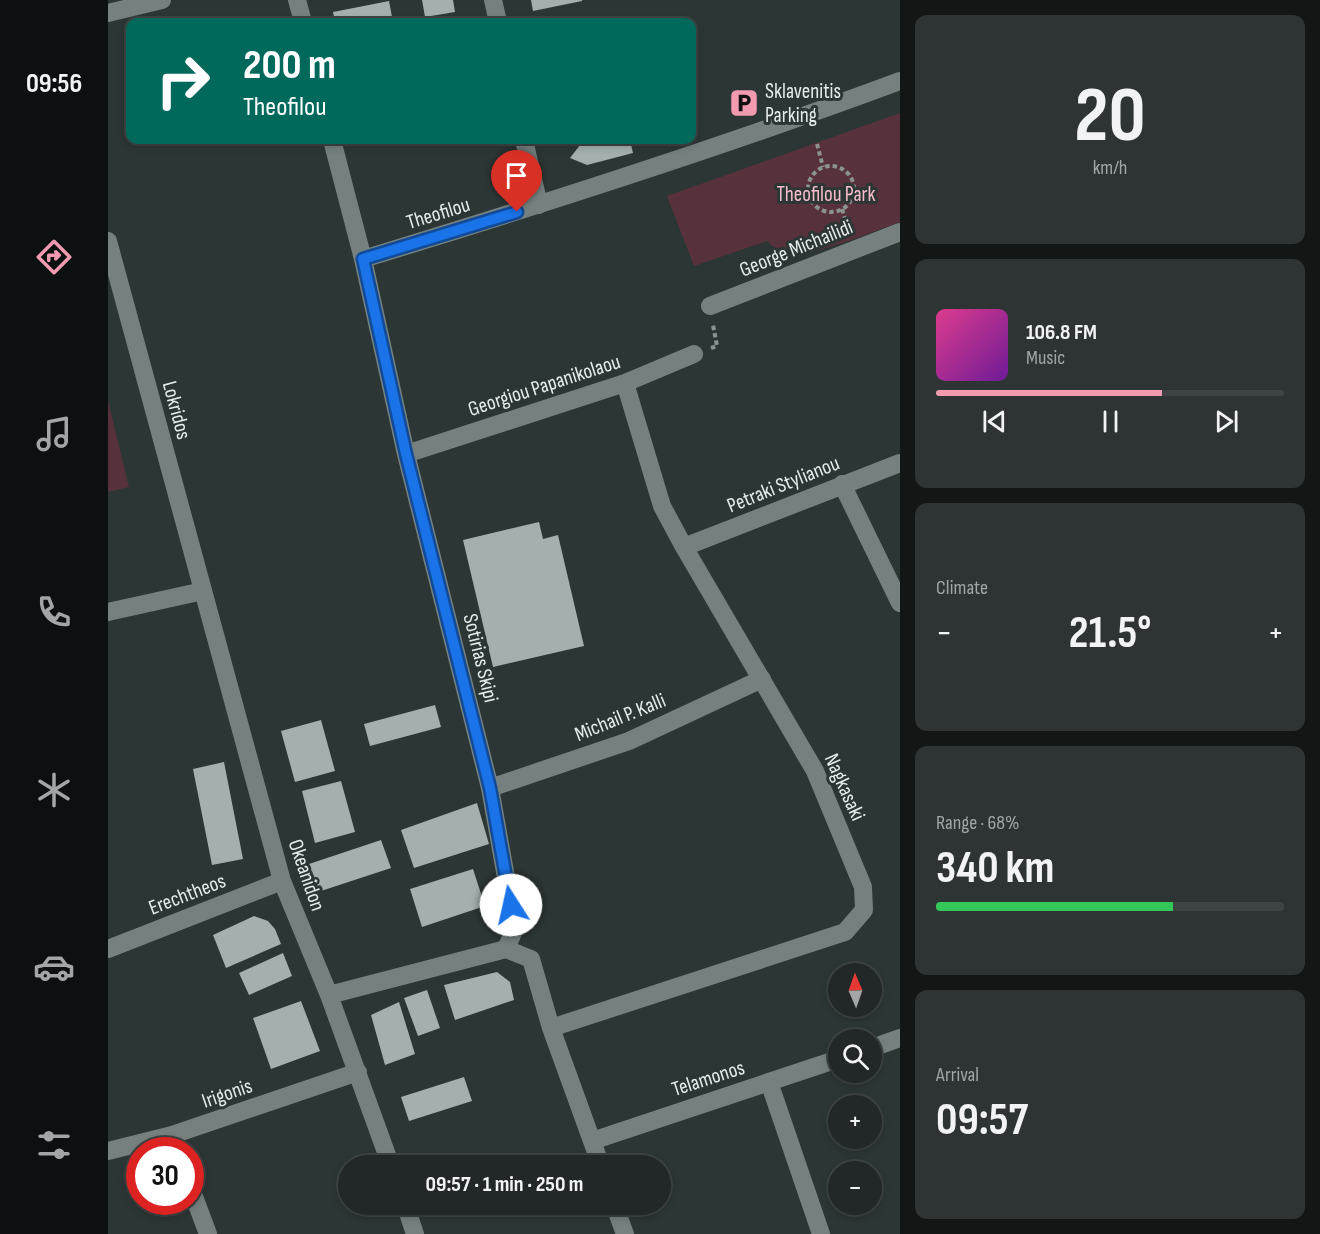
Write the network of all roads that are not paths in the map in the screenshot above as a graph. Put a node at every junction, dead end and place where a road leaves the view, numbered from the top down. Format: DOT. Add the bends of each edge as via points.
graph roads {
  1 [pos="162,0"];
  2 [pos="297,0"];
  3 [pos="493,0"];
  4 [pos="108,14"];
  5 [pos="302,18"];
  6 [pos="497,18"];
  7 [pos="900,81"];
  8 [pos="333,144"];
  9 [pos="525,144"];
  10 [pos="539,205"];
  11 [pos="900,232"];
  12 [pos="108,241"];
  13 [pos="363,259"];
  14 [pos="710,306"];
  15 [pos="694,354"];
  16 [pos="625,383"];
  17 [pos="406,454"];
  18 [pos="900,463"];
  19 [pos="842,484"];
  20 [pos="684,547"];
  21 [pos="203,591"];
  22 [pos="900,603"];
  23 [pos="108,612"];
  24 [pos="762,679"];
  25 [pos="490,788"];
  26 [pos="282,881"];
  27 [pos="108,949"];
  28 [pos="506,949"];
  29 [pos="329,995"];
  30 [pos="551,1028"];
  31 [pos="900,1038"];
  32 [pos="882,1044"];
  33 [pos="828,1062"];
  34 [pos="358,1072"];
  35 [pos="769,1082"];
  36 [pos="190,1137"];
  37 [pos="592,1141"];
  38 [pos="126,1149"];
  39 [pos="108,1151"];
  40 [pos="387,1155"];
  41 [pos="597,1155"];
  42 [pos="201,1215"];
  43 [pos="409,1215"];
  44 [pos="618,1215"];
  45 [pos="208,1234"];
  46 [pos="415,1234"];
  47 [pos="625,1234"];
  48 [pos="821,1234"];
  1 -- 4 [label="street"];
  2 -- 5 [label="street"];
  3 -- 6 [label="street"];
  7 -- 10 [label="street, Theofilou" via="787,123"];
  8 -- 13 [label="street, Sotirias Skipi"];
  9 -- 10 [label="street"];
  10 -- 13 [label="street, Theofilou"];
  11 -- 14 [label="street, George Michailidi"];
  12 -- 21 [label="street, Lokridos"];
  13 -- 17 [label="street, Sotirias Skipi"];
  15 -- 16 [label="street, Georgiou Papanikolaou"];
  16 -- 17 [label="street, Georgiou Papanikolaou"];
  16 -- 20 [label="street, Nagkasaki" via="662,506"];
  17 -- 25 [label="street, Sotirias Skipi"];
  18 -- 19 [label="street, Petraki Stylianou"];
  19 -- 20 [label="street, Petraki Stylianou"];
  19 -- 22 [label="street"];
  20 -- 24 [label="street, Nagkasaki"];
  21 -- 23 [label="street"];
  21 -- 26 [label="street, Okeanidon"];
  24 -- 25 [label="street, Michail P. Kalli" via="629,741"];
  24 -- 30 [label="street, Nagkasaki" via="815,771 863,887 864,910 845,932"];
  25 -- 28 [label="street, Sotirias Skipi" via="515,928"];
  26 -- 27 [label="street, Erechtheos"];
  26 -- 29 [label="street, Okeanidon"];
  28 -- 29 [label="street"];
  28 -- 30 [label="street" via="531,959"];
  29 -- 34 [label="street, Okeanidon"];
  30 -- 37 [label="street"];
  31 -- 32 [label="street"];
  33 -- 35 [label="street, Telamonos"];
  34 -- 36 [label="street, Irigonis"];
  34 -- 40 [label="street, Okeanidon"];
  35 -- 37 [label="street, Telamonos"];
  35 -- 48 [label="street"];
  37 -- 41 [label="street"];
  38 -- 39 [label="street, Irigonis"];
  42 -- 45 [label="street"];
  43 -- 46 [label="street"];
  44 -- 47 [label="street"];
}
